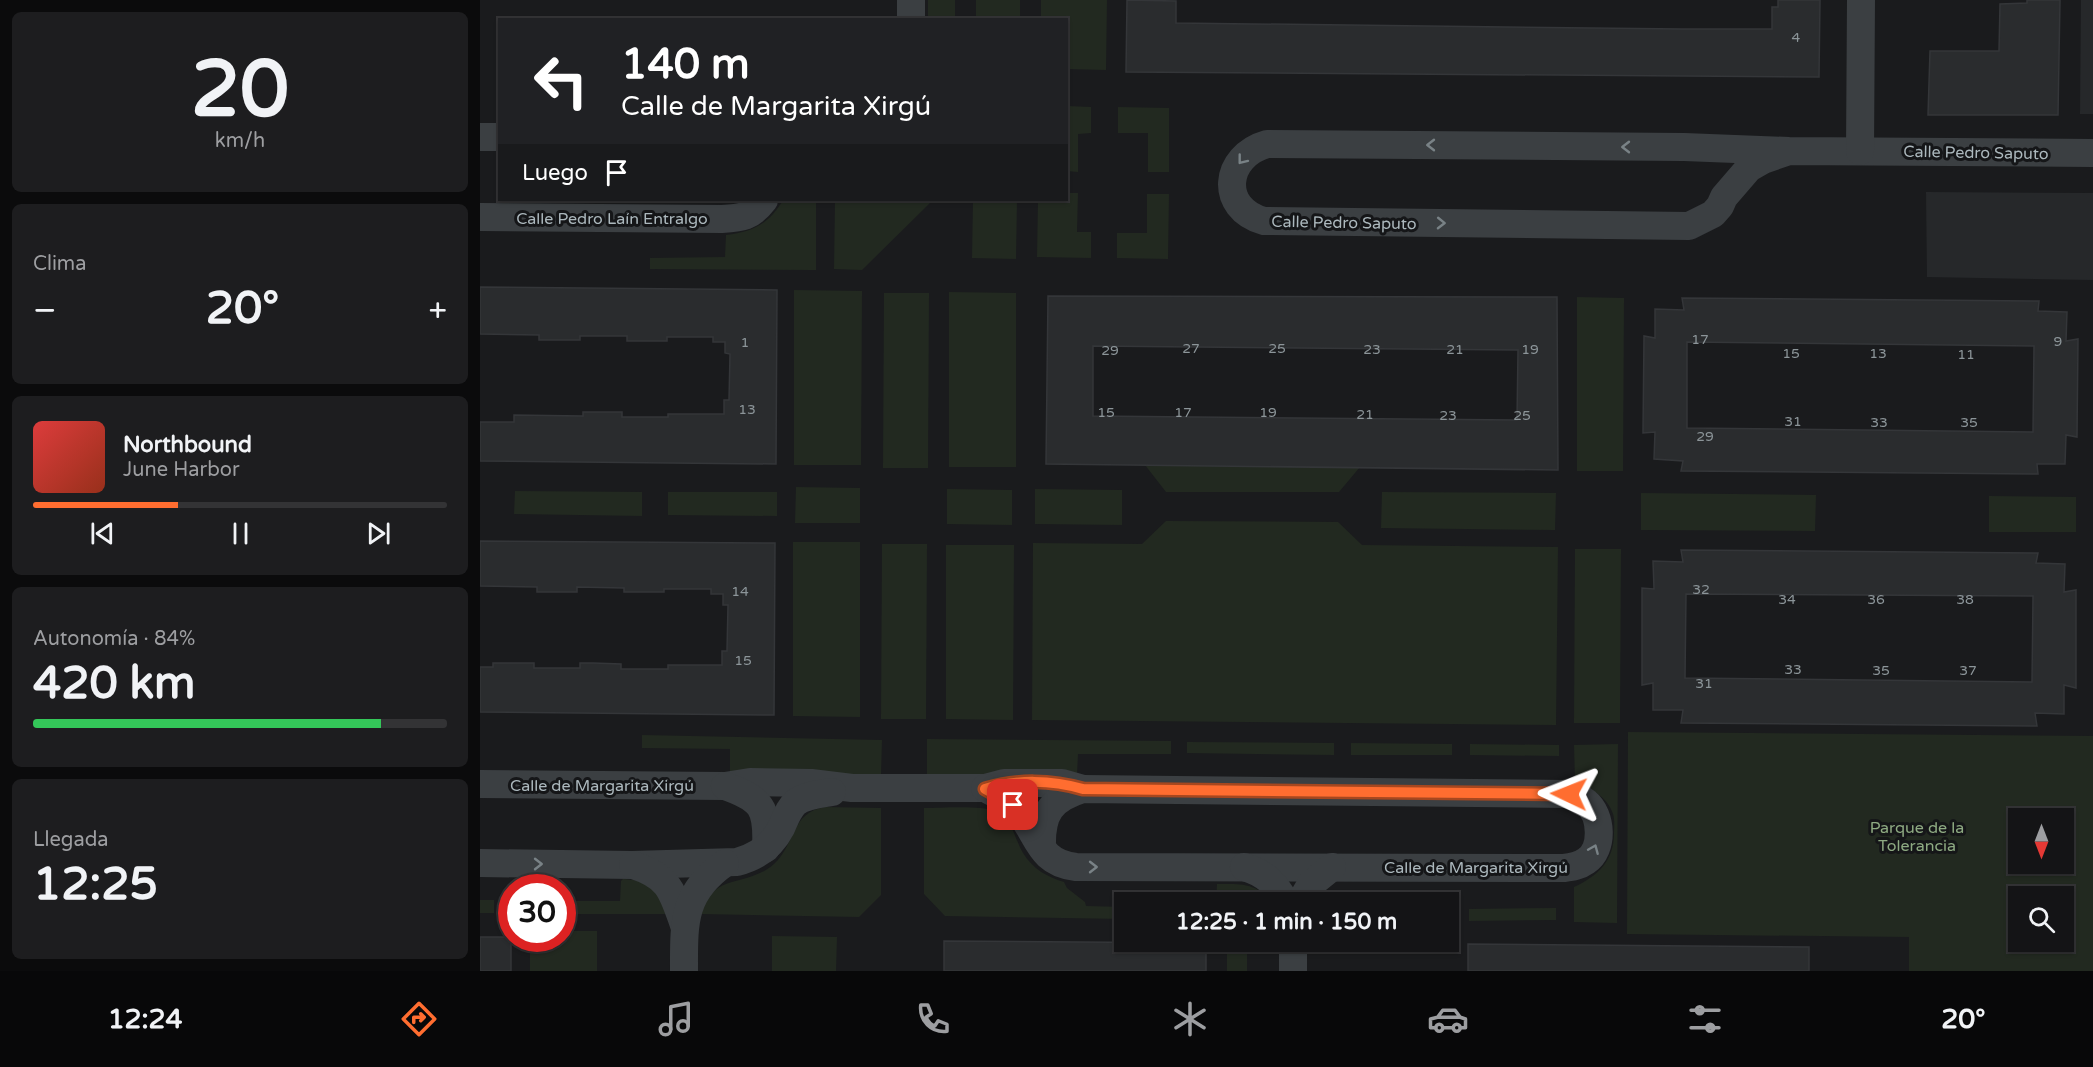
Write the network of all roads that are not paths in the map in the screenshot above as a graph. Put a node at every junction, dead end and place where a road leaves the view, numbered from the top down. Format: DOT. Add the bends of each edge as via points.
graph roads {
  1 [pos="911,0"];
  2 [pos="1861,0"];
  3 [pos="911,18"];
  4 [pos="480,137"];
  5 [pos="498,137"];
  6 [pos="1684,147"];
  7 [pos="1789,151"];
  8 [pos="1860,151"];
  9 [pos="2093,153"];
  10 [pos="1724,197"];
  11 [pos="754,205"];
  12 [pos="480,217"];
  13 [pos="480,784"];
  14 [pos="725,786"];
  15 [pos="852,789"];
  16 [pos="985,789"];
  17 [pos="1083,789"];
  18 [pos="1042,847"];
  19 [pos="766,848"];
  20 [pos="480,863"];
  21 [pos="725,863"];
  22 [pos="632,865"];
  23 [pos="1242,867"];
  24 [pos="1332,867"];
  25 [pos="1279,892"];
  26 [pos="1306,892"];
  27 [pos="684,925"];
  28 [pos="1293,952"];
  29 [pos="684,971"];
  30 [pos="1293,971"];
  1 -- 3 [label="street"];
  2 -- 8 [label="street"];
  4 -- 5 [label="street"];
  6 -- 7 [label="street, Calle Pedro Saputo"];
  6 -- 10 [label="street" via="1715,167"];
  6 -- 10 [label="street, Calle Pedro Saputo, one-way" via="1267,144 1247,152 1238,162 1234,198 1251,218 1264,221 1689,226 1713,214"];
  7 -- 8 [label="street, Calle Pedro Saputo"];
  7 -- 10 [label="street, Calle Pedro Saputo" via="1749,168"];
  8 -- 9 [label="street, Calle Pedro Saputo"];
  11 -- 12 [label="street, Calle Pedro Laín Entralgo" via="722,219"];
  13 -- 14 [label="street, Calle de Margarita Xirgú"];
  14 -- 15 [label="street, Calle de Margarita Xirgú" via="780,782"];
  14 -- 19 [label="street, Calle de Margarita Xirgú" via="759,804 766,820"];
  15 -- 16 [label="street, Calle de Margarita Xirgú"];
  15 -- 19 [label="street, Calle de Margarita Xirgú" via="811,796 795,804"];
  16 -- 17 [label="street, Calle de Margarita Xirgú" via="1004,783 1062,783"];
  16 -- 18 [label="street, Calle de Margarita Xirgú" via="1013,805"];
  17 -- 18 [label="street, Calle de Margarita Xirgú" via="1062,797 1052,806 1043,826"];
  24 -- 17 [label="street, Calle de Margarita Xirgú, one-way" via="1577,867 1595,852 1598,825 1588,803 1569,794"];
  18 -- 23 [label="street, Calle de Margarita Xirgú, one-way" via="1058,863 1076,867"];
  19 -- 21 [label="street" via="746,860"];
  20 -- 22 [label="street, one-way"];
  21 -- 22 [label="street"];
  21 -- 27 [label="street" via="698,888"];
  22 -- 27 [label="street" via="665,880"];
  23 -- 24 [label="street, Calle de Margarita Xirgú"];
  23 -- 25 [label="street, Calle de Margarita Xirgú" via="1268,878"];
  24 -- 26 [label="street"];
  27 -- 29 [label="street"];
  28 -- 30 [label="street"];
}
